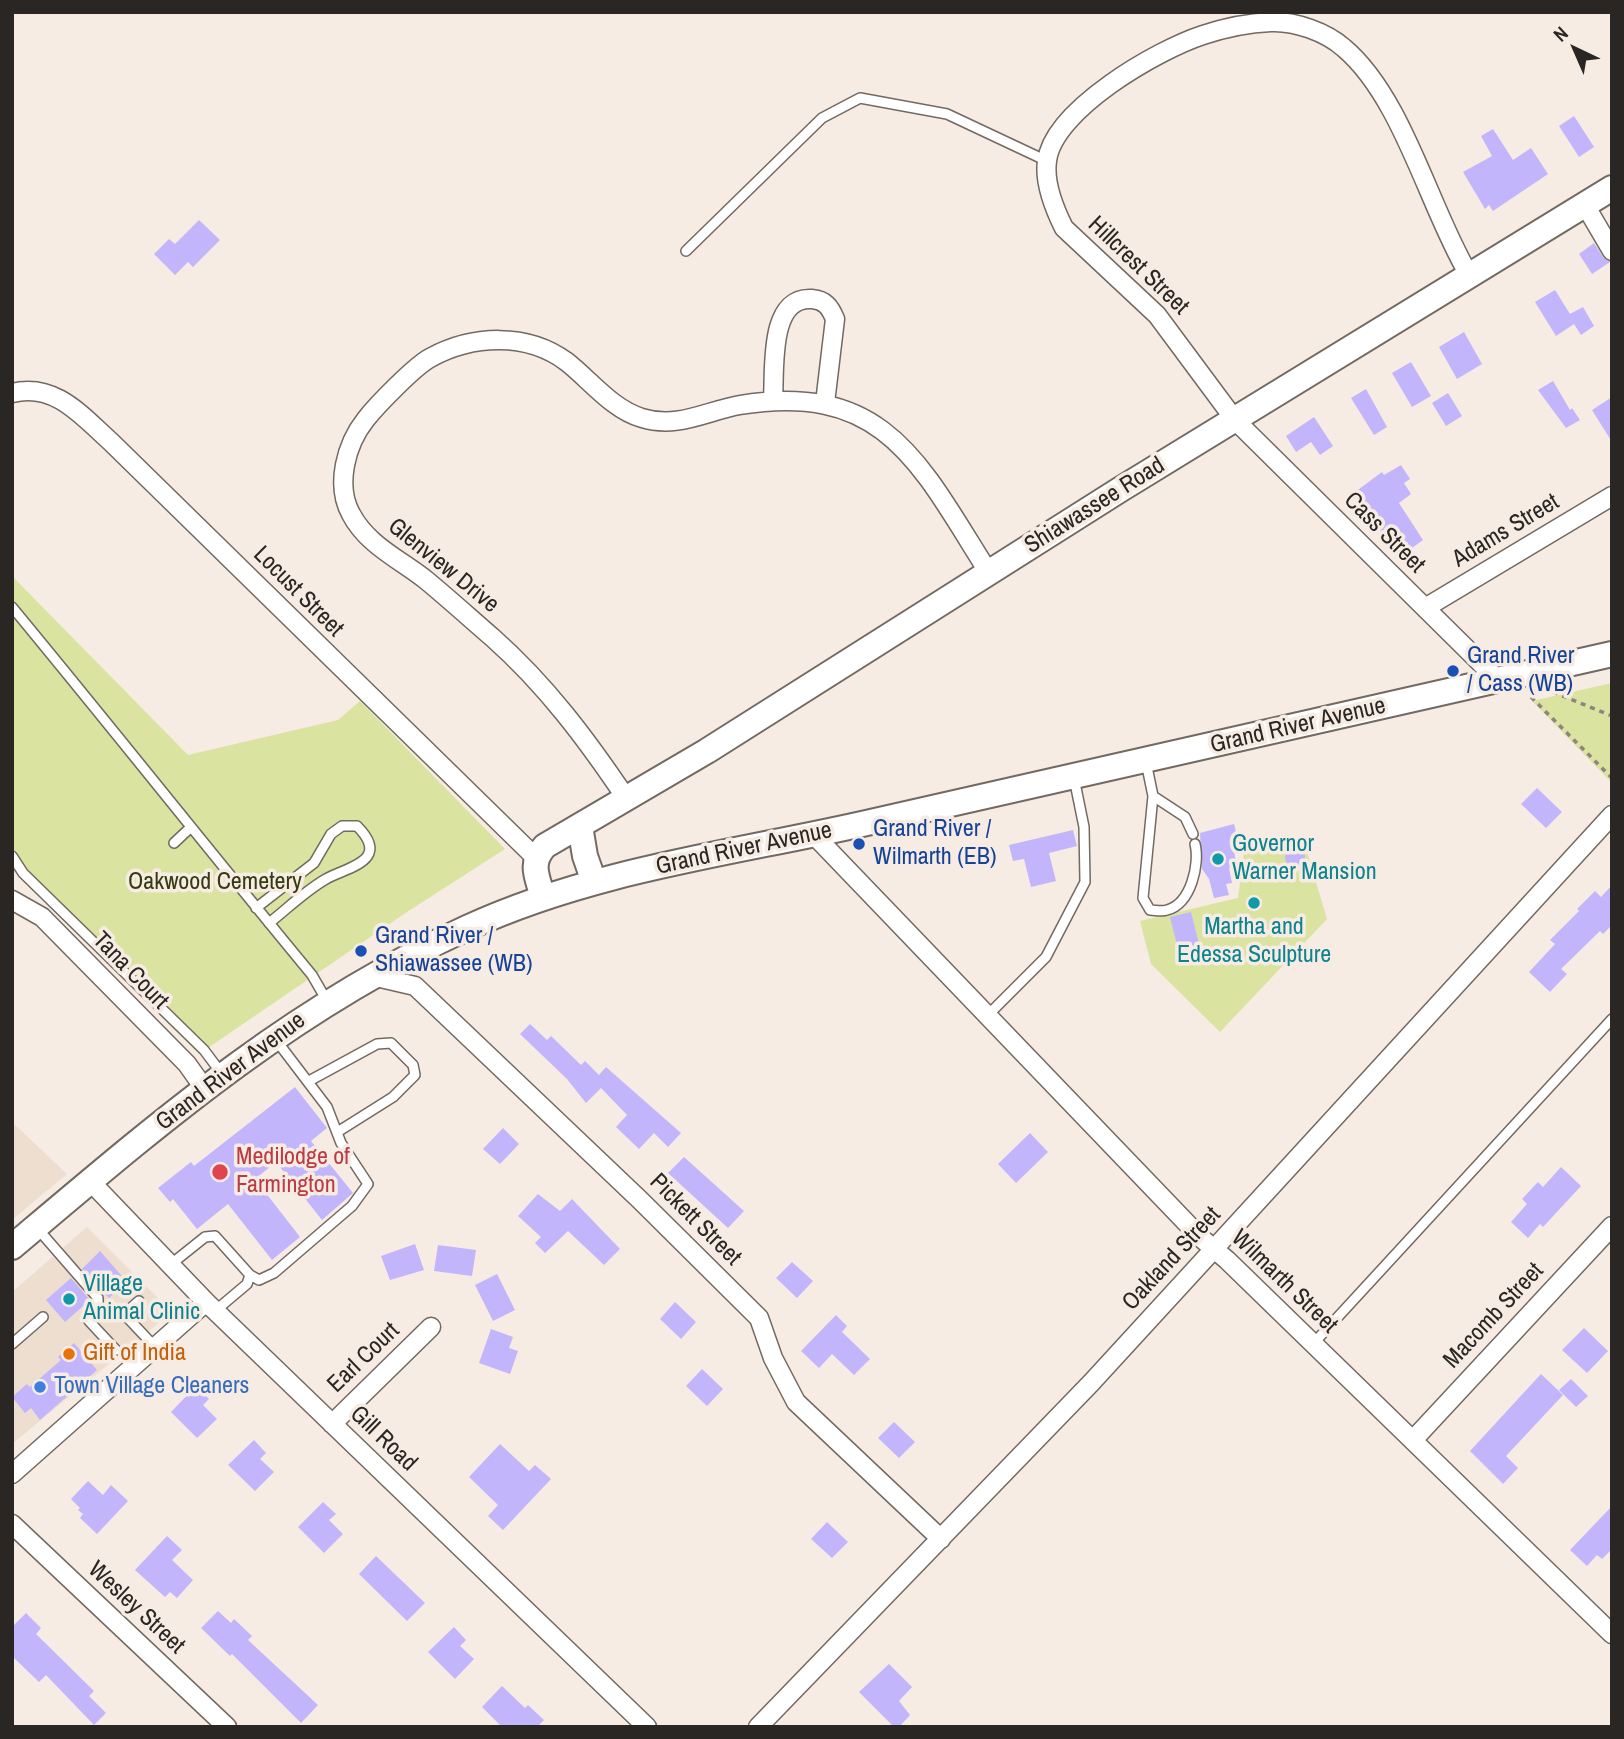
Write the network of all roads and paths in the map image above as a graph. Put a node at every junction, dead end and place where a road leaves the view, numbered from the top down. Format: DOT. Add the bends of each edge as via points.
graph roads {
  1 [pos="1047,161"];
  2 [pos="1612,188"];
  3 [pos="1585,205"];
  4 [pos="686,251"];
  5 [pos="1612,251"];
  6 [pos="1469,275"];
  7 [pos="12,393"];
  8 [pos="774,400"];
  9 [pos="825,402"];
  10 [pos="1235,420"];
  11 [pos="1612,496"];
  12 [pos="989,573"];
  13 [pos="12,607"];
  14 [pos="1425,608"];
  15 [pos="1612,654"];
  16 [pos="1498,680"];
  17 [pos="1553,692"];
  18 [pos="1531,697"];
  19 [pos="1611,714"];
  20 [pos="1146,760"];
  21 [pos="1074,776"];
  22 [pos="1612,778"];
  23 [pos="1153,796"];
  24 [pos="626,798"];
  25 [pos="1611,818"];
  26 [pos="580,826"];
  27 [pos="190,828"];
  28 [pos="814,835"];
  29 [pos="174,843"];
  30 [pos="12,856"];
  31 [pos="535,857"];
  32 [pos="594,881"];
  33 [pos="543,897"];
  34 [pos="12,900"];
  35 [pos="256,908"];
  36 [pos="269,923"];
  37 [pos="373,976"];
  38 [pos="327,1001"];
  39 [pos="988,1015"];
  40 [pos="1612,1019"];
  41 [pos="274,1038"];
  42 [pos="213,1081"];
  43 [pos="309,1082"];
  44 [pos="339,1131"];
  45 [pos="90,1181"];
  46 [pos="1612,1226"];
  47 [pos="36,1227"];
  48 [pos="12,1247"];
  49 [pos="1216,1249"];
  50 [pos="170,1265"];
  51 [pos="250,1275"];
  52 [pos="139,1301"];
  53 [pos="210,1307"];
  54 [pos="43,1317"];
  55 [pos="431,1327"];
  56 [pos="14,1338"];
  57 [pos="1313,1344"];
  58 [pos="155,1347"];
  59 [pos="116,1350"];
  60 [pos="332,1423"];
  61 [pos="1413,1440"];
  62 [pos="12,1474"];
  63 [pos="12,1524"];
  64 [pos="941,1539"];
  65 [pos="1612,1634"];
  66 [pos="227,1727"];
  67 [pos="647,1727"];
  68 [pos="758,1727"];
  1 -- 4 [label="lane" via="947,114 860,98 822,118"];
  1 -- 6 [label="street" via="1060,130 1081,106 1114,81 1201,35 1273,22 1310,28 1343,47 1372,80"];
  1 -- 10 [label="street, Hillcrest Street" via="1054,204 1064,228 1157,315"];
  2 -- 3 [label="main road, Shiawassee Road"];
  3 -- 5 [label="street"];
  3 -- 6 [label="main road, Shiawassee Road"];
  6 -- 10 [label="main road, Shiawassee Road"];
  7 -- 31 [label="street, Locust Street" via="29,389 66,402"];
  8 -- 9 [label="street, Glenview Drive"];
  8 -- 9 [label="street" via="778,324 786,310 807,299 821,300 835,319"];
  8 -- 24 [label="street, Glenview Drive" via="667,423 641,418 620,408 547,349 516,341 474,340 427,359 365,420 348,449 343,481 350,513 368,538 424,579 532,675 577,727"];
  9 -- 12 [label="street, Glenview Drive" via="855,413 907,450"];
  10 -- 12 [label="main road, Shiawassee Road"];
  10 -- 14 [label="street, Cass Street"];
  11 -- 14 [label="street, Adams Street"];
  12 -- 24 [label="main road, Shiawassee Road"];
  13 -- 27 [label="lane"];
  14 -- 16 [label="street, Cass Street"];
  15 -- 16 [label="main road, Grand River Avenue"];
  16 -- 20 [label="main road, Grand River Avenue"];
  17 -- 19 [label="path"];
  18 -- 22 [label="path"];
  20 -- 21 [label="main road, Grand River Avenue"];
  20 -- 23 [label="lane"];
  21 -- 28 [label="main road, Grand River Avenue"];
  21 -- 39 [label="lane" via="1084,827 1085,882 1046,957"];
  23 -- 23 [label="lane" via="1185,817 1198,855 1184,899 1168,910 1150,910 1143,898"];
  24 -- 26 [label="main road, Shiawassee Road"];
  25 -- 49 [label="street, Oakland Street"];
  26 -- 31 [label="main road, Shiawassee Road"];
  26 -- 32 [label="main road" via="584,856"];
  27 -- 29 [label="lane"];
  27 -- 35 [label="lane"];
  28 -- 32 [label="main road, Grand River Avenue"];
  28 -- 39 [label="street, Wilmarth Street"];
  30 -- 42 [label="lane" via="23,873 204,1050"];
  31 -- 33 [label="main road"];
  32 -- 33 [label="main road, Grand River Avenue"];
  33 -- 37 [label="main road, Grand River Avenue" via="468,927"];
  34 -- 42 [label="street, Tana Court" via="42,918 187,1064"];
  35 -- 36 [label="lane"];
  35 -- 36 [label="lane" via="314,863 331,834 342,826 357,826 366,835 369,849 365,860 326,879"];
  36 -- 38 [label="lane"];
  37 -- 38 [label="main road, Grand River Avenue"];
  37 -- 64 [label="street, Pickett Street" via="415,986 656,1215 759,1318 796,1402"];
  38 -- 41 [label="main road, Grand River Avenue"];
  39 -- 49 [label="street, Wilmarth Street"];
  40 -- 57 [label="lane"];
  41 -- 42 [label="main road, Grand River Avenue"];
  41 -- 43 [label="lane"];
  42 -- 45 [label="main road, Grand River Avenue"];
  43 -- 44 [label="lane"];
  43 -- 44 [label="lane" via="377,1044 391,1043 413,1065 415,1075 393,1097"];
  44 -- 51 [label="lane" via="341,1143 369,1184 367,1189 274,1273 259,1280"];
  45 -- 47 [label="main road, Grand River Avenue"];
  45 -- 50 [label="street, Gill Road"];
  46 -- 61 [label="street, Macomb Street"];
  47 -- 48 [label="main road, Grand River Avenue"];
  47 -- 59 [label="lane" via="98,1298 98,1312 89,1321"];
  49 -- 57 [label="street, Wilmarth Street"];
  49 -- 64 [label="street, Oakland Street"];
  50 -- 51 [label="lane" via="205,1237 215,1236"];
  50 -- 53 [label="street, Gill Road"];
  51 -- 53 [label="lane" via="247,1284"];
  52 -- 58 [label="lane" via="124,1314"];
  53 -- 58 [label="street"];
  53 -- 60 [label="street, Gill Road"];
  54 -- 56 [label="lane"];
  55 -- 60 [label="street, Earl Court"];
  57 -- 61 [label="street, Wilmarth Street"];
  58 -- 62 [label="street"];
  60 -- 67 [label="street, Gill Road"];
  61 -- 65 [label="street, Wilmarth Street"];
  63 -- 66 [label="street, Wesley Street"];
  64 -- 68 [label="street, Oakland Street"];
}
